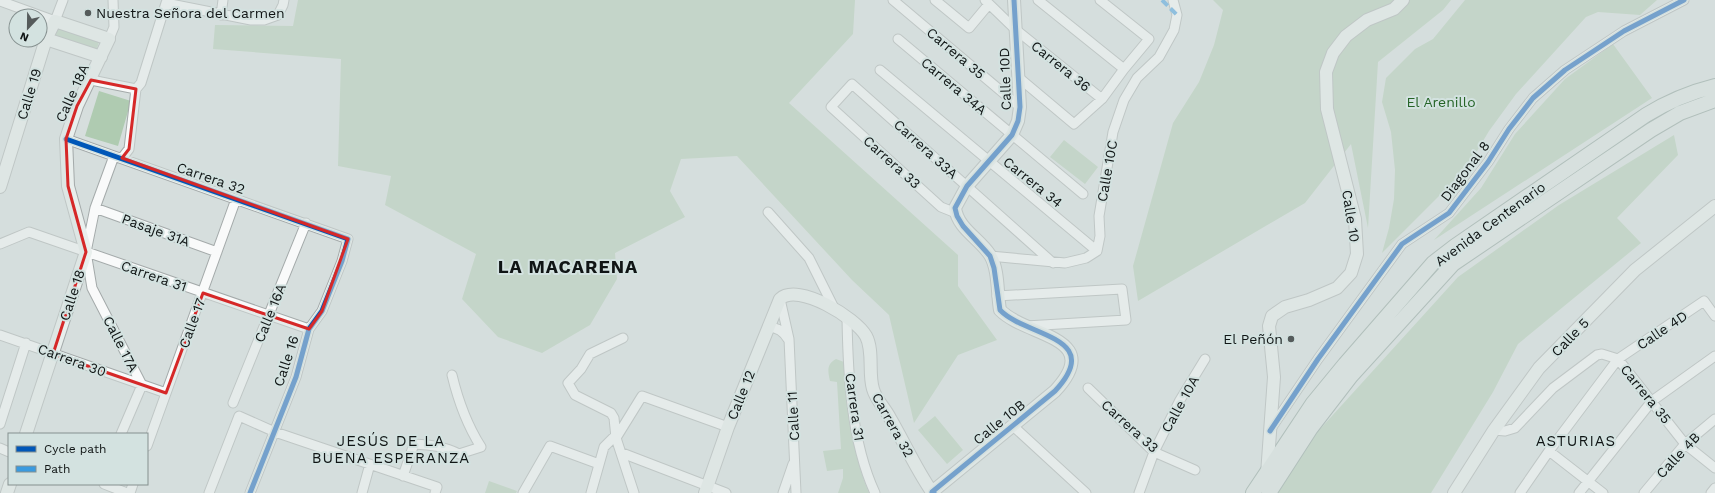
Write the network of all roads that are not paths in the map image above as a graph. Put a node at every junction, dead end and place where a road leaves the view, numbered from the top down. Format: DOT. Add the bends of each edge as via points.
graph roads {
  1 [pos="63,0"];
  2 [pos="113,0"];
  3 [pos="223,0"];
  4 [pos="284,0"];
  5 [pos="893,0"];
  6 [pos="935,0"];
  7 [pos="1014,0"];
  8 [pos="1038,0"];
  9 [pos="1100,0"];
  10 [pos="1173,0"];
  11 [pos="1403,0"];
  12 [pos="1684,0"];
  13 [pos="0,1"];
  14 [pos="987,2"];
  15 [pos="221,14"];
  16 [pos="55,21"];
  17 [pos="1015,29"];
  18 [pos="48,35"];
  19 [pos="109,39"];
  20 [pos="898,39"];
  21 [pos="48,40"];
  22 [pos="43,48"];
  23 [pos="101,57"];
  24 [pos="1124,69"];
  25 [pos="880,70"];
  26 [pos="1018,77"];
  27 [pos="90,80"];
  28 [pos="1715,86"];
  29 [pos="136,89"];
  30 [pos="1102,99"];
  31 [pos="1715,100"];
  32 [pos="831,107"];
  33 [pos="1020,107"];
  34 [pos="1012,135"];
  35 [pos="66,139"];
  36 [pos="118,157"];
  37 [pos="988,161"];
  38 [pos="967,186"];
  39 [pos="0,188"];
  40 [pos="1083,194"];
  41 [pos="236,199"];
  42 [pos="1715,206"];
  43 [pos="95,208"];
  44 [pos="956,210"];
  45 [pos="768,212"];
  46 [pos="306,223"];
  47 [pos="348,238"];
  48 [pos="0,244"];
  49 [pos="1097,251"];
  50 [pos="86,252"];
  51 [pos="217,252"];
  52 [pos="990,256"];
  53 [pos="1053,263"];
  54 [pos="202,293"];
  55 [pos="997,296"];
  56 [pos="780,299"];
  57 [pos="842,315"];
  58 [pos="269,316"];
  59 [pos="1715,316"];
  60 [pos="1025,326"];
  61 [pos="769,327"];
  62 [pos="309,329"];
  63 [pos="0,335"];
  64 [pos="623,338"];
  65 [pos="789,339"];
  66 [pos="26,343"];
  67 [pos="53,354"];
  68 [pos="1715,356"];
  69 [pos="1205,360"];
  70 [pos="1618,360"];
  71 [pos="452,375"];
  72 [pos="142,385"];
  73 [pos="1088,388"];
  74 [pos="166,393"];
  75 [pos="1652,401"];
  76 [pos="233,403"];
  77 [pos="1715,419"];
  78 [pos="0,424"];
  79 [pos="1013,426"];
  80 [pos="728,427"];
  81 [pos="1494,430"];
  82 [pos="1270,431"];
  83 [pos="275,432"];
  84 [pos="26,433"];
  85 [pos="121,433"];
  86 [pos="616,438"];
  87 [pos="148,443"];
  88 [pos="1685,444"];
  89 [pos="1549,451"];
  90 [pos="1154,452"];
  91 [pos="622,454"];
  92 [pos="795,459"];
  93 [pos="370,464"];
  94 [pos="599,464"];
  95 [pos="1715,468"];
  96 [pos="1268,469"];
  97 [pos="1195,470"];
  98 [pos="403,476"];
  99 [pos="1587,480"];
  100 [pos="107,485"];
  101 [pos="1715,488"];
  102 [pos="436,490"];
  103 [pos="706,490"];
  104 [pos="933,492"];
  105 [pos="129,493"];
  106 [pos="209,493"];
  107 [pos="250,493"];
  108 [pos="362,493"];
  109 [pos="523,493"];
  110 [pos="591,493"];
  111 [pos="634,493"];
  112 [pos="726,493"];
  113 [pos="783,493"];
  114 [pos="796,493"];
  115 [pos="875,493"];
  116 [pos="1086,493"];
  117 [pos="1139,493"];
  118 [pos="1253,493"];
  119 [pos="1266,493"];
  120 [pos="1269,493"];
  121 [pos="1454,493"];
  122 [pos="1520,493"];
  123 [pos="1578,493"];
  124 [pos="1603,493"];
  125 [pos="1644,493"];
  126 [pos="1711,493"];
  1 -- 16 [label="street, Calle 19"];
  2 -- 19 [label="street" via="114,27"];
  3 -- 15 [label="street"];
  4 -- 15 [label="street" via="278,15 264,20"];
  5 -- 33 [label="street, Carrera 35"];
  6 -- 14 [label="street" via="969,28"];
  7 -- 17 [label="street, Calle 10D"];
  8 -- 24 [label="street"];
  9 -- 24 [label="street" via="1149,39"];
  10 -- 49 [label="street, Calle 10C" via="1177,15 1174,30 1159,56 1137,78 1124,100 1113,132 1099,216 1100,236"];
  11 -- 82 [label="street, Calle 10" via="1394,9 1367,20 1346,36 1333,53 1326,72 1327,109 1355,219 1357,254 1350,272 1337,288 1310,300 1285,307 1272,316 1269,326 1274,377"];
  12 -- 82 [label="street, Diagonal 8" via="1624,31 1565,70 1534,98 1449,213 1402,244 1318,359"];
  13 -- 16 [label="street"];
  14 -- 17 [label="street, Carrera 36"];
  15 -- 29 [label="street, Calle 18" via="166,3 141,83"];
  16 -- 18 [label="street, Calle 19"];
  16 -- 19 [label="street"];
  17 -- 26 [label="street, Calle 10D"];
  17 -- 30 [label="street, Carrera 36"];
  19 -- 23 [label="street, Calle 18A"];
  20 -- 34 [label="street, Carrera 34A"];
  21 -- 23 [label="street"];
  22 -- 39 [label="street, Calle 19"];
  23 -- 27 [label="street, Calle 18A"];
  24 -- 30 [label="street"];
  25 -- 37 [label="street, Carrera 34"];
  26 -- 30 [label="street" via="1074,124"];
  26 -- 33 [label="street, Calle 10D"];
  27 -- 29 [label="street"];
  27 -- 35 [label="street, Calle 18A" via="77,106"];
  28 -- 96 [label="main road, Avenida Centenario" via="1688,94 1646,115 1442,255 1345,364 1313,404"];
  29 -- 36 [label="street, Calle 18" via="129,149"];
  31 -- 120 [label="main road, Avenida Centenario" via="1680,113 1651,130 1453,264 1351,376 1311,428"];
  32 -- 38 [label="street, Carrera 33A" via="852,84"];
  32 -- 44 [label="street, Carrera 33" via="941,207"];
  33 -- 34 [label="street, Calle 10D"];
  34 -- 37 [label="street, Calle 10D"];
  34 -- 40 [label="street, Carrera 34A"];
  35 -- 36 [label="street, Carrera 32"];
  35 -- 50 [label="street, Calle 18A" via="68,186"];
  36 -- 41 [label="street, Carrera 32"];
  36 -- 43 [label="street, Calle 18"];
  37 -- 38 [label="street, Calle 10D"];
  37 -- 49 [label="street, Carrera 34"];
  38 -- 44 [label="street, Calle 10D"];
  38 -- 53 [label="street, Carrera 33A"];
  41 -- 46 [label="street, Carrera 32"];
  41 -- 51 [label="street, Calle 17"];
  42 -- 81 [label="street, Calle 5" via="1634,270 1539,368"];
  43 -- 50 [label="street, Calle 18"];
  43 -- 51 [label="street, Pasaje 31A"];
  44 -- 52 [label="street" via="963,226"];
  45 -- 57 [label="street" via="809,258"];
  46 -- 47 [label="street, Carrera 32"];
  46 -- 58 [label="street, Calle 16A"];
  47 -- 62 [label="street, Calle 16" via="342,261 322,311"];
  48 -- 50 [label="street, Carrera 31" via="29,232"];
  49 -- 53 [label="street" via="1086,258"];
  50 -- 54 [label="street, Carrera 31"];
  50 -- 67 [label="street, Calle 18"];
  50 -- 72 [label="street, Calle 17A" via="92,288"];
  51 -- 54 [label="street, Calle 17"];
  52 -- 53 [label="street"];
  52 -- 55 [label="street"];
  54 -- 58 [label="street, Carrera 31"];
  54 -- 74 [label="street, Calle 17"];
  55 -- 60 [label="street" via="1000,310 1005,316"];
  55 -- 60 [label="street" via="1122,289 1126,320"];
  56 -- 57 [label="street" via="787,295 800,294"];
  56 -- 61 [label="street, Calle 12"];
  56 -- 65 [label="street, Calle 11"];
  57 -- 104 [label="street, Carrera 32" via="866,337 873,392"];
  57 -- 115 [label="street, Carrera 31" via="856,425"];
  58 -- 62 [label="street, Carrera 31"];
  58 -- 76 [label="street, Calle 16A"];
  59 -- 70 [label="street, Calle 4D" via="1704,301"];
  60 -- 79 [label="street, Calle 10B" via="1058,341 1067,348 1072,365 1063,383"];
  61 -- 65 [label="street" via="783,331"];
  61 -- 80 [label="street, Calle 12"];
  62 -- 83 [label="street, Calle 16" via="296,377"];
  63 -- 66 [label="street, Carrera 30"];
  64 -- 86 [label="street" via="590,354 581,369 568,382 575,395 611,413"];
  65 -- 92 [label="street, Calle 11"];
  66 -- 67 [label="street, Carrera 30"];
  66 -- 78 [label="street"];
  67 -- 72 [label="street, Carrera 30"];
  67 -- 84 [label="street, Calle 18"];
  68 -- 75 [label="street"];
  69 -- 90 [label="street, Calle 10A" via="1180,400"];
  70 -- 75 [label="street, Carrera 35"];
  70 -- 81 [label="street, Carrera 35" via="1602,354 1597,355 1553,388 1515,428 1505,431"];
  70 -- 89 [label="street, Calle 4D"];
  71 -- 98 [label="street" via="473,436 481,447 459,454 436,445 414,444"];
  72 -- 74 [label="street, Carrera 30"];
  72 -- 85 [label="street, Calle 17A"];
  73 -- 90 [label="street, Carrera 33"];
  74 -- 87 [label="street, Calle 17"];
  75 -- 88 [label="street, Carrera 35"];
  75 -- 99 [label="street"];
  77 -- 88 [label="street, Calle 4B"];
  79 -- 104 [label="street, Calle 10B"];
  79 -- 116 [label="street"];
  80 -- 86 [label="street" via="642,396"];
  80 -- 103 [label="street, Calle 12"];
  81 -- 121 [label="street, Calle 5"];
  82 -- 96 [label="street, Calle 10"];
  83 -- 93 [label="street"];
  83 -- 106 [label="street" via="239,416"];
  83 -- 107 [label="street, Calle 16"];
  86 -- 91 [label="street"];
  86 -- 94 [label="street" via="604,447"];
  88 -- 95 [label="street, Carrera 35"];
  88 -- 125 [label="street, Calle 4B"];
  89 -- 99 [label="street"];
  89 -- 122 [label="street, Calle 4D"];
  90 -- 97 [label="street, Carrera 33"];
  90 -- 117 [label="street, Calle 10A"];
  91 -- 103 [label="street"];
  91 -- 111 [label="street"];
  92 -- 113 [label="street"];
  92 -- 114 [label="street, Calle 11"];
  93 -- 98 [label="street"];
  93 -- 108 [label="street"];
  94 -- 109 [label="street" via="550,446"];
  94 -- 110 [label="street"];
  96 -- 118 [label="main road, Avenida Centenario"];
  96 -- 119 [label="street, Calle 10"];
  98 -- 102 [label="street"];
  99 -- 123 [label="street"];
  99 -- 124 [label="street"];
  100 -- 105 [label="street"];
  101 -- 126 [label="street"];
  103 -- 112 [label="street"];
}
